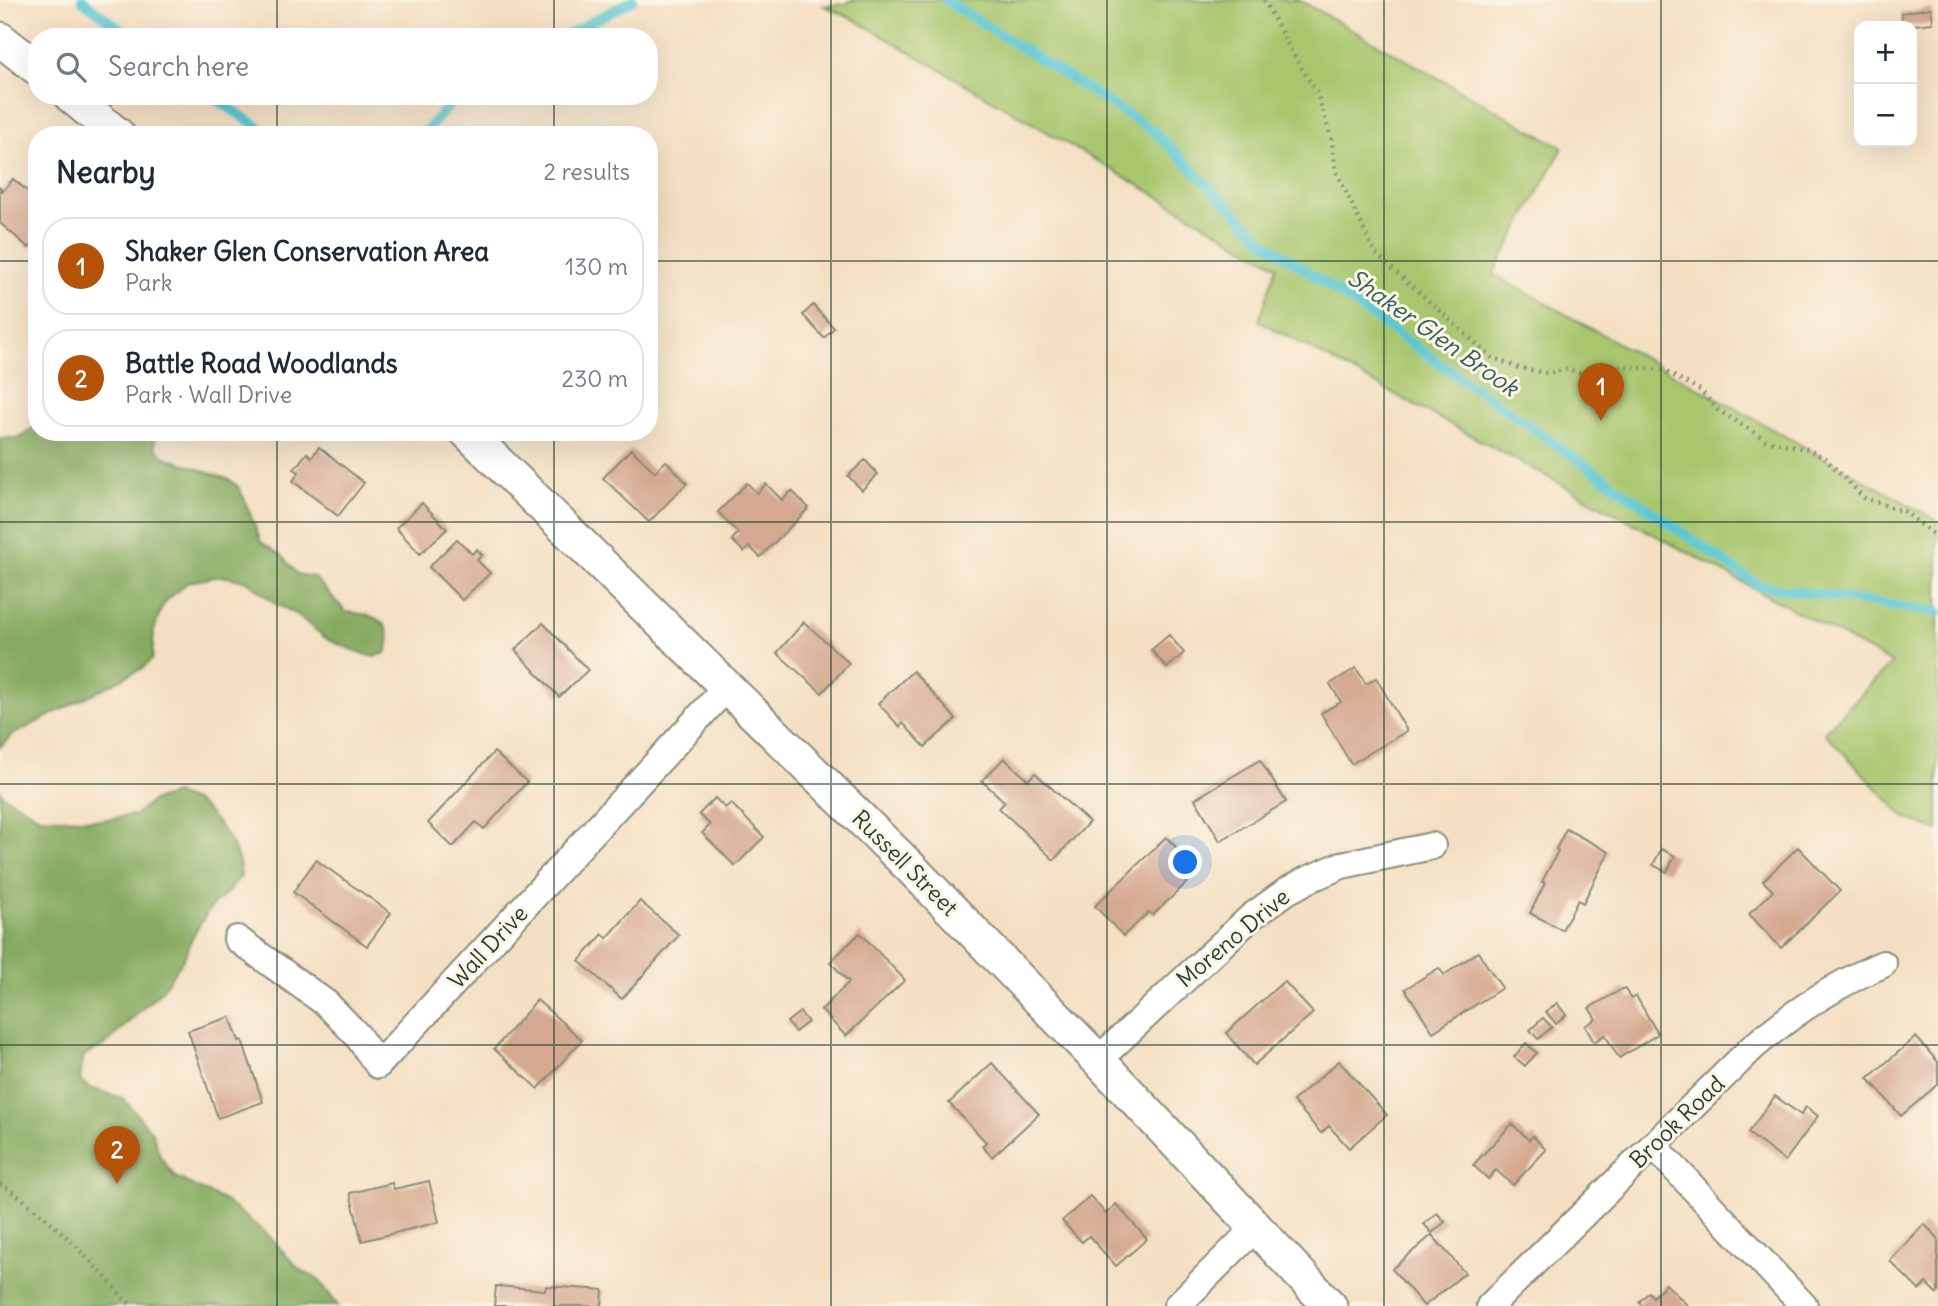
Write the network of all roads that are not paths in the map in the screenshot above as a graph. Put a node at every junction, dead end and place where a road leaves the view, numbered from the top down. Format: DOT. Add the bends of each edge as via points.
graph roads {
  1 [pos="0,38"];
  2 [pos="28,61"];
  3 [pos="82,105"];
  4 [pos="107,126"];
  5 [pos="476,441"];
  6 [pos="726,688"];
  7 [pos="1433,846"];
  8 [pos="237,939"];
  9 [pos="1883,964"];
  10 [pos="1098,1060"];
  11 [pos="1653,1145"];
  12 [pos="1256,1227"];
  13 [pos="1177,1306"];
  14 [pos="1330,1306"];
  15 [pos="1490,1306"];
  16 [pos="1804,1306"];
  1 -- 2 [label="street"];
  3 -- 4 [label="street"];
  5 -- 6 [label="street, Russell Street"];
  6 -- 8 [label="street, Wall Drive" via="379,1065 327,1004"];
  6 -- 10 [label="street, Russell Street" via="910,867"];
  7 -- 10 [label="street, Moreno Drive" via="1342,865 1287,891 1251,917"];
  9 -- 11 [label="street, Brook Road" via="1841,983 1772,1031"];
  10 -- 12 [label="street, Russell Street"];
  11 -- 15 [label="street, Brook Road"];
  11 -- 16 [label="street"];
  12 -- 13 [label="street"];
  12 -- 14 [label="street, Russell Street"];
}
